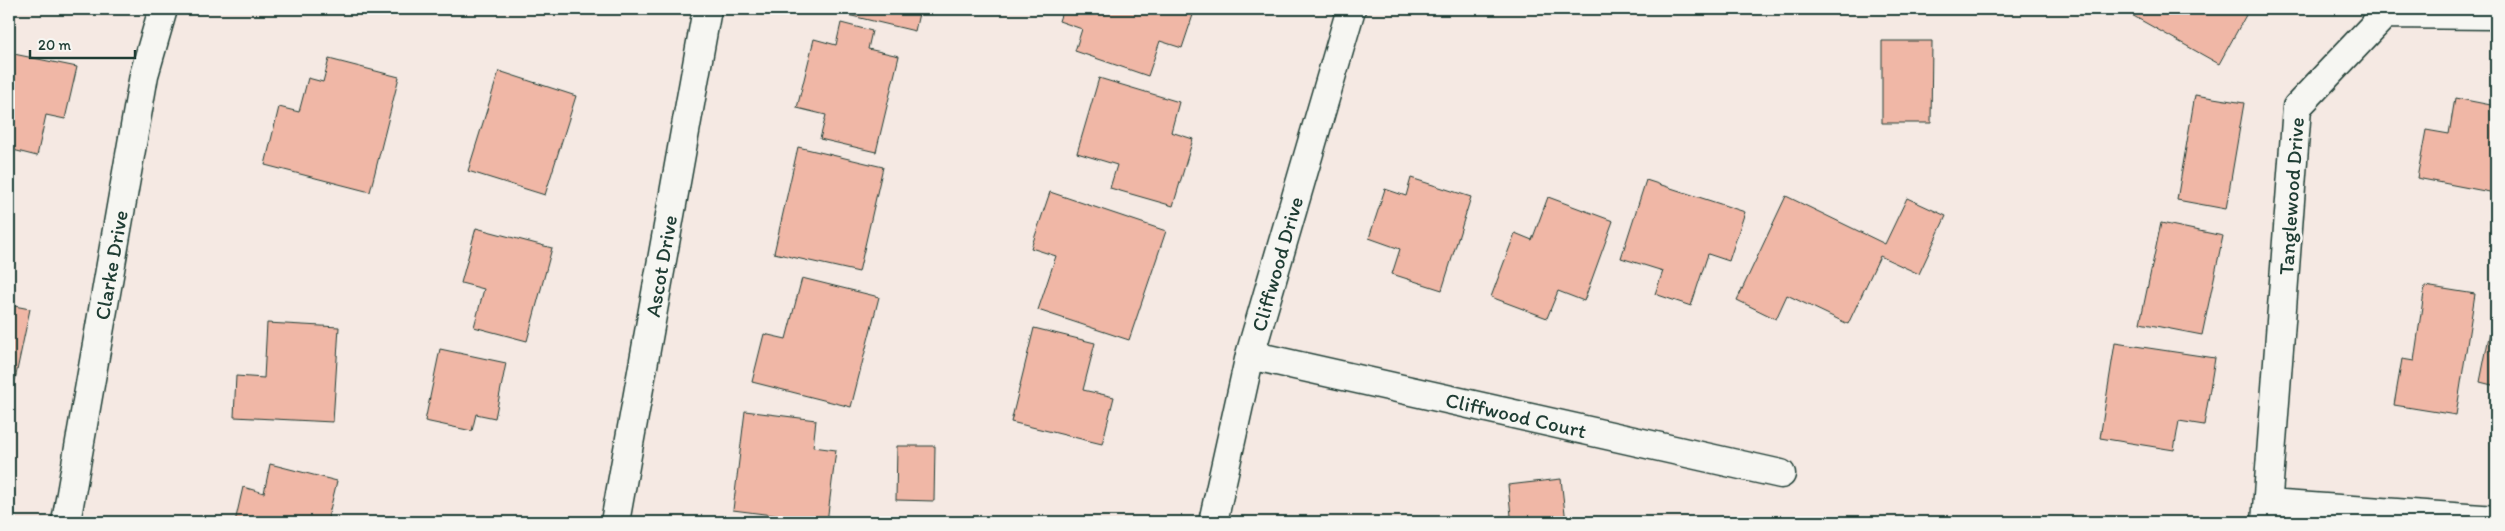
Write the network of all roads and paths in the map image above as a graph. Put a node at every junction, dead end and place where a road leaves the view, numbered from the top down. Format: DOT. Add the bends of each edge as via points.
graph roads {
  1 [pos="163,9"];
  2 [pos="707,9"];
  3 [pos="1351,9"];
  4 [pos="2496,15"];
  5 [pos="1250,355"];
  6 [pos="1781,474"];
  7 [pos="2267,513"];
  8 [pos="2496,520"];
  9 [pos="66,522"];
  10 [pos="615,522"];
  11 [pos="1214,522"];
  1 -- 9 [label="street, Clarke Drive" via="144,75"];
  2 -- 10 [label="street, Ascot Drive"];
  3 -- 5 [label="street, Cliffwood Drive"];
  4 -- 7 [label="street, Tanglewood Drive" via="2385,14 2297,107"];
  5 -- 6 [label="street, Cliffwood Court"];
  5 -- 11 [label="street, Cliffwood Drive"];
  7 -- 8 [label="street"];
}
